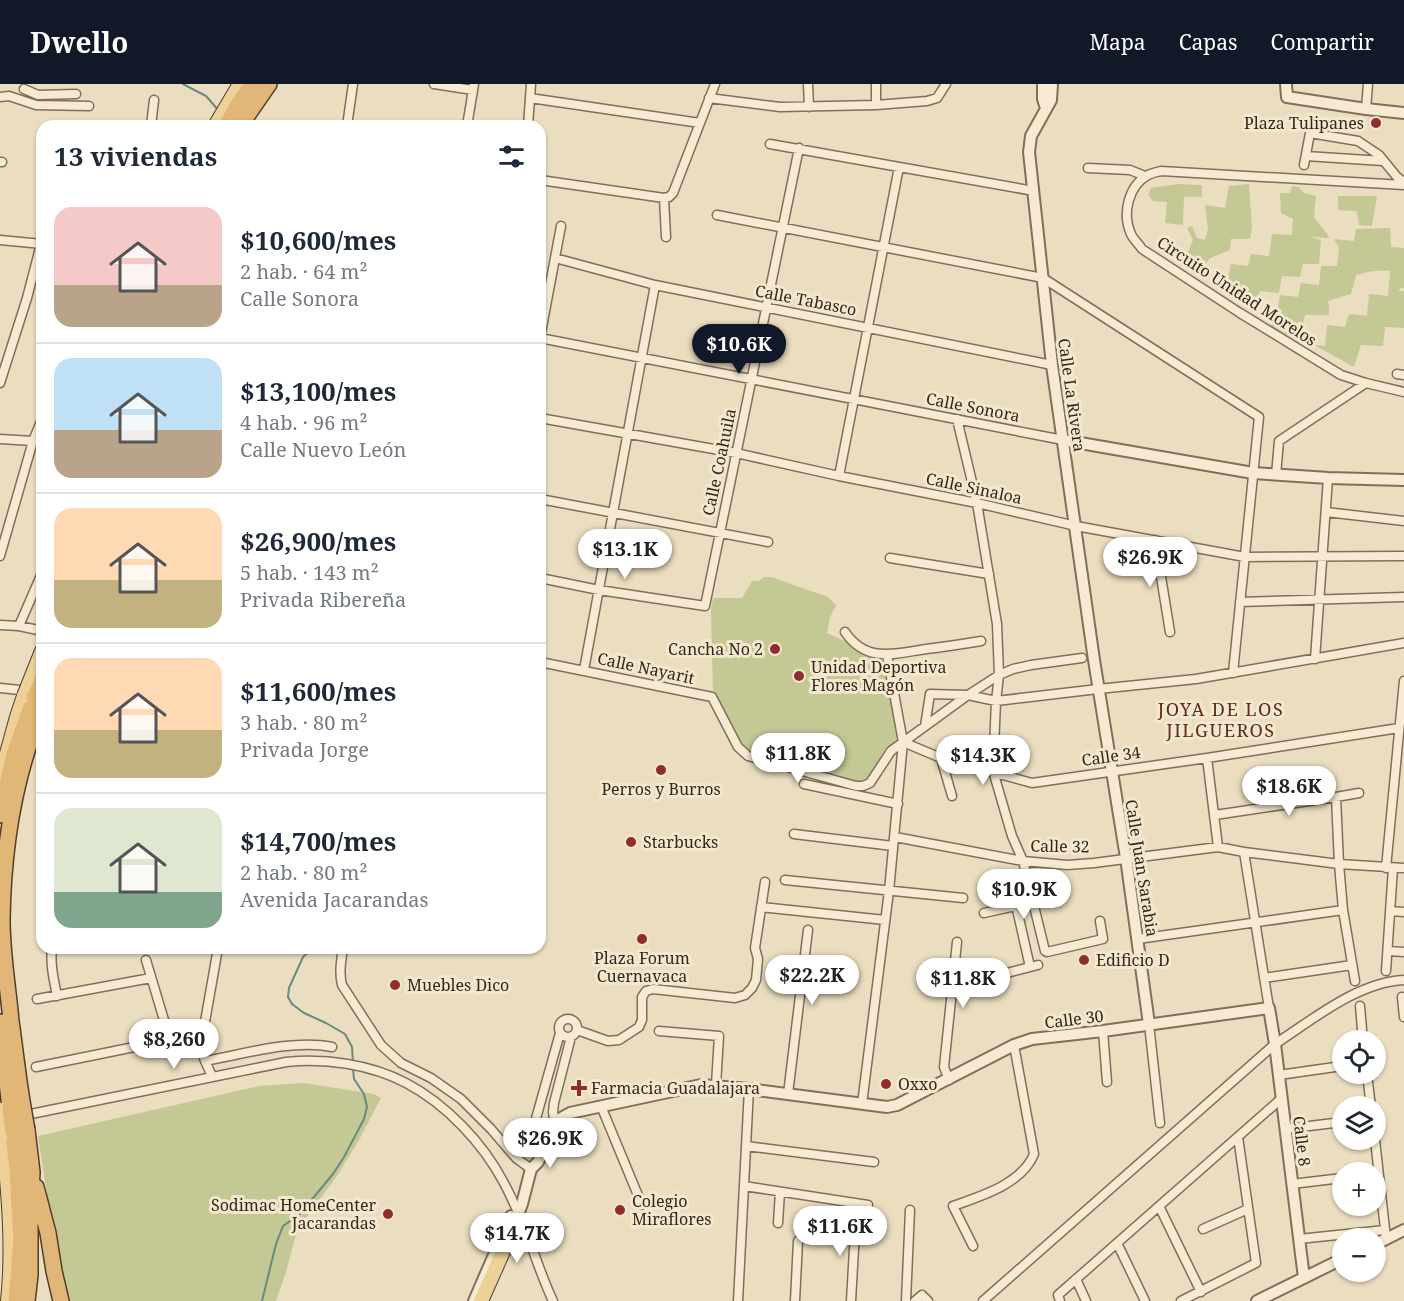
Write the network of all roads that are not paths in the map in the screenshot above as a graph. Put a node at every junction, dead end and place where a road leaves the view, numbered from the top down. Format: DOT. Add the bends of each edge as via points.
graph roads {
  1 [pos="240,84"];
  2 [pos="252,84"];
  3 [pos="268,84"];
  4 [pos="276,84"];
  5 [pos="353,84"];
  6 [pos="434,84"];
  7 [pos="531,84"];
  8 [pos="715,84"];
  9 [pos="808,84"];
  10 [pos="876,84"];
  11 [pos="945,84"];
  12 [pos="1286,84"];
  13 [pos="1368,84"];
  14 [pos="1047,85"];
  15 [pos="23,87"];
  16 [pos="473,87"];
  17 [pos="76,94"];
  18 [pos="4,96"];
  19 [pos="530,98"];
  20 [pos="710,98"];
  21 [pos="154,100"];
  22 [pos="876,105"];
  23 [pos="89,106"];
  24 [pos="808,107"];
  25 [pos="1366,109"];
  26 [pos="1404,113"];
  27 [pos="240,117"];
  28 [pos="152,120"];
  29 [pos="348,120"];
  30 [pos="467,120"];
  31 [pos="528,120"];
  32 [pos="700,123"];
  33 [pos="770,144"];
  34 [pos="799,148"];
  35 [pos="1383,161"];
  36 [pos="899,167"];
  37 [pos="1088,168"];
  38 [pos="1145,176"];
  39 [pos="546,181"];
  40 [pos="1404,183"];
  41 [pos="1034,192"];
  42 [pos="664,198"];
  43 [pos="717,215"];
  44 [pos="561,226"];
  45 [pos="783,228"];
  46 [pos="666,237"];
  47 [pos="0,240"];
  48 [pos="36,244"];
  49 [pos="884,248"];
  50 [pos="555,258"];
  51 [pos="36,263"];
  52 [pos="1043,278"];
  53 [pos="655,285"];
  54 [pos="546,306"];
  55 [pos="766,307"];
  56 [pos="868,328"];
  57 [pos="546,339"];
  58 [pos="643,358"];
  59 [pos="1052,365"];
  60 [pos="752,379"];
  61 [pos="0,383"];
  62 [pos="1366,383"];
  63 [pos="1404,392"];
  64 [pos="854,399"];
  65 [pos="546,419"];
  66 [pos="957,419"];
  67 [pos="628,433"];
  68 [pos="36,434"];
  69 [pos="0,439"];
  70 [pos="1063,440"];
  71 [pos="33,441"];
  72 [pos="736,453"];
  73 [pos="1253,473"];
  74 [pos="839,476"];
  75 [pos="1276,476"];
  76 [pos="1328,478"];
  77 [pos="1404,480"];
  78 [pos="546,500"];
  79 [pos="977,503"];
  80 [pos="1326,512"];
  81 [pos="614,513"];
  82 [pos="1404,521"];
  83 [pos="1076,526"];
  84 [pos="720,533"];
  85 [pos="1155,540"];
  86 [pos="768,542"];
  87 [pos="0,556"];
  88 [pos="1245,556"];
  89 [pos="1323,556"];
  90 [pos="1404,556"];
  91 [pos="890,558"];
  92 [pos="989,574"];
  93 [pos="546,579"];
  94 [pos="36,587"];
  95 [pos="599,590"];
  96 [pos="1404,597"];
  97 [pos="1319,600"];
  98 [pos="1240,602"];
  99 [pos="0,625"];
  100 [pos="19,626"];
  101 [pos="36,630"];
  102 [pos="845,632"];
  103 [pos="1170,632"];
  104 [pos="981,641"];
  105 [pos="1404,643"];
  106 [pos="887,655"];
  107 [pos="1083,658"];
  108 [pos="1315,659"];
  109 [pos="546,663"];
  110 [pos="585,670"];
  111 [pos="1233,673"];
  112 [pos="999,675"];
  113 [pos="1404,681"];
  114 [pos="0,688"];
  115 [pos="1098,689"];
  116 [pos="1403,694"];
  117 [pos="968,695"];
  118 [pos="36,699"];
  119 [pos="996,701"];
  120 [pos="925,726"];
  121 [pos="1399,728"];
  122 [pos="903,742"];
  123 [pos="36,745"];
  124 [pos="941,758"];
  125 [pos="1207,758"];
  126 [pos="993,771"];
  127 [pos="1112,771"];
  128 [pos="0,779"];
  129 [pos="804,784"];
  130 [pos="1359,793"];
  131 [pos="952,796"];
  132 [pos="1336,797"];
  133 [pos="898,804"];
  134 [pos="1215,814"];
  135 [pos="0,815"];
  136 [pos="794,834"];
  137 [pos="894,841"];
  138 [pos="1218,847"];
  139 [pos="1244,852"];
  140 [pos="1126,858"];
  141 [pos="1023,861"];
  142 [pos="1339,864"];
  143 [pos="1389,868"];
  144 [pos="1404,868"];
  145 [pos="996,876"];
  146 [pos="785,880"];
  147 [pos="765,882"];
  148 [pos="890,891"];
  149 [pos="963,898"];
  150 [pos="1033,902"];
  151 [pos="1016,905"];
  152 [pos="761,907"];
  153 [pos="1007,908"];
  154 [pos="1343,910"];
  155 [pos="1390,911"];
  156 [pos="1404,912"];
  157 [pos="984,913"];
  158 [pos="885,920"];
  159 [pos="1100,921"];
  160 [pos="1255,922"];
  161 [pos="808,930"];
  162 [pos="1138,939"];
  163 [pos="957,942"];
  164 [pos="1388,951"];
  165 [pos="1404,952"];
  166 [pos="52,954"];
  167 [pos="217,954"];
  168 [pos="342,954"];
  169 [pos="146,960"];
  170 [pos="1352,965"];
  171 [pos="1386,970"];
  172 [pos="1003,974"];
  173 [pos="151,978"];
  174 [pos="1264,978"];
  175 [pos="1404,980"];
  176 [pos="1355,981"];
  177 [pos="57,996"];
  178 [pos="1402,997"];
  179 [pos="37,999"];
  180 [pos="1360,1006"];
  181 [pos="1269,1008"];
  182 [pos="1404,1017"];
  183 [pos="0,1022"];
  184 [pos="1149,1024"];
  185 [pos="1362,1030"];
  186 [pos="659,1031"];
  187 [pos="1103,1031"];
  188 [pos="202,1033"];
  189 [pos="560,1033"];
  190 [pos="574,1033"];
  191 [pos="170,1040"];
  192 [pos="1275,1044"];
  193 [pos="1014,1045"];
  194 [pos="332,1047"];
  195 [pos="205,1061"];
  196 [pos="36,1067"];
  197 [pos="1332,1067"];
  198 [pos="1278,1075"];
  199 [pos="212,1076"];
  200 [pos="948,1080"];
  201 [pos="1107,1082"];
  202 [pos="716,1085"];
  203 [pos="750,1089"];
  204 [pos="788,1094"];
  205 [pos="1281,1098"];
  206 [pos="862,1104"];
  207 [pos="601,1106"];
  208 [pos="9,1118"];
  209 [pos="1160,1123"];
  210 [pos="1332,1123"];
  211 [pos="555,1124"];
  212 [pos="1285,1129"];
  213 [pos="1238,1137"];
  214 [pos="747,1146"];
  215 [pos="542,1153"];
  216 [pos="874,1162"];
  217 [pos="531,1169"];
  218 [pos="32,1172"];
  219 [pos="1332,1179"];
  220 [pos="1292,1184"];
  221 [pos="744,1186"];
  222 [pos="780,1192"];
  223 [pos="642,1205"];
  224 [pos="868,1205"];
  225 [pos="1160,1206"];
  226 [pos="519,1208"];
  227 [pos="1248,1209"];
  228 [pos="910,1210"];
  229 [pos="856,1214"];
  230 [pos="778,1223"];
  231 [pos="1203,1228"];
  232 [pos="1404,1230"];
  233 [pos="1386,1234"];
  234 [pos="1332,1237"];
  235 [pos="11,1238"];
  236 [pos="509,1238"];
  237 [pos="1299,1239"];
  238 [pos="798,1241"];
  239 [pos="1117,1243"];
  240 [pos="973,1246"];
  241 [pos="1332,1264"];
  242 [pos="1304,1278"];
  243 [pos="1076,1280"];
  244 [pos="1201,1292"];
  245 [pos="1059,1298"];
  246 [pos="0,1301"];
  247 [pos="8,1301"];
  248 [pos="16,1301"];
  249 [pos="27,1301"];
  250 [pos="61,1301"];
  251 [pos="474,1301"];
  252 [pos="481,1301"];
  253 [pos="486,1301"];
  254 [pos="553,1301"];
  255 [pos="738,1301"];
  256 [pos="795,1301"];
  257 [pos="851,1301"];
  258 [pos="906,1301"];
  259 [pos="915,1301"];
  260 [pos="928,1301"];
  261 [pos="983,1301"];
  262 [pos="1086,1301"];
  263 [pos="1145,1301"];
  264 [pos="1181,1301"];
  265 [pos="1257,1301"];
  1 -- 27 [label="main road"];
  2 -- 27 [label="highway"];
  3 -- 27 [label="highway"];
  4 -- 27 [label="main road"];
  5 -- 29 [label="street"];
  6 -- 16 [label="street"];
  7 -- 19 [label="street"];
  8 -- 20 [label="street"];
  9 -- 24 [label="street"];
  10 -- 22 [label="street"];
  11 -- 22 [label="street" via="937,98"];
  12 -- 25 [label="street" via="1287,97"];
  13 -- 25 [label="street"];
  14 -- 41 [label="street, Calle La Rivera" via="1043,99 1046,108 1031,136 1029,152"];
  15 -- 17 [label="street" via="38,95"];
  15 -- 18 [label="street"];
  16 -- 30 [label="street"];
  18 -- 23 [label="street" via="36,105"];
  19 -- 31 [label="street"];
  19 -- 32 [label="street"];
  20 -- 24 [label="street"];
  20 -- 32 [label="street"];
  21 -- 28 [label="street"];
  22 -- 24 [label="street"];
  25 -- 26 [label="street"];
  32 -- 42 [label="street" via="673,193"];
  33 -- 34 [label="street"];
  34 -- 36 [label="street"];
  34 -- 45 [label="street, Calle Coahuila"];
  35 -- 35 [label="street" via="1358,141 1310,133 1305,160"];
  35 -- 40 [label="street"];
  36 -- 41 [label="street"];
  36 -- 49 [label="street"];
  37 -- 38 [label="street" via="1130,170"];
  38 -- 40 [label="street" via="1161,171"];
  38 -- 62 [label="street, Circuito Unidad Morelos" via="1127,203 1131,235 1142,249 1341,375"];
  39 -- 42 [label="street"];
  41 -- 52 [label="street, Calle La Rivera"];
  42 -- 46 [label="street"];
  43 -- 45 [label="street"];
  44 -- 50 [label="street"];
  45 -- 49 [label="street"];
  45 -- 55 [label="street, Calle Coahuila"];
  47 -- 48 [label="street"];
  49 -- 52 [label="street"];
  49 -- 56 [label="street"];
  50 -- 53 [label="street, Calle Tabasco"];
  50 -- 54 [label="street"];
  51 -- 61 [label="street"];
  52 -- 59 [label="street, Calle La Rivera"];
  52 -- 73 [label="street" via="1259,417"];
  53 -- 55 [label="street, Calle Tabasco"];
  53 -- 58 [label="street"];
  55 -- 56 [label="street, Calle Tabasco"];
  55 -- 60 [label="street, Calle Coahuila"];
  56 -- 59 [label="street, Calle Tabasco"];
  56 -- 64 [label="street"];
  57 -- 58 [label="street, Calle Sonora"];
  58 -- 60 [label="street, Calle Sonora"];
  58 -- 67 [label="street"];
  59 -- 70 [label="street, Calle La Rivera"];
  60 -- 64 [label="street, Calle Sonora"];
  60 -- 72 [label="street, Calle Coahuila"];
  62 -- 63 [label="street, Circuito Unidad Morelos"];
  62 -- 75 [label="street" via="1280,441"];
  64 -- 66 [label="street, Calle Sonora"];
  64 -- 74 [label="street"];
  65 -- 67 [label="street, Calle Sinaloa"];
  66 -- 70 [label="street, Calle Sonora"];
  66 -- 79 [label="street"];
  67 -- 72 [label="street, Calle Sinaloa"];
  67 -- 81 [label="street"];
  68 -- 71 [label="street"];
  69 -- 71 [label="street"];
  70 -- 73 [label="street, Calle Sonora"];
  70 -- 83 [label="street, Calle La Rivera"];
  71 -- 87 [label="street"];
  72 -- 74 [label="street, Calle Sinaloa"];
  72 -- 84 [label="street, Calle Coahuila"];
  73 -- 75 [label="street, Calle Sonora"];
  73 -- 88 [label="street"];
  74 -- 79 [label="street, Calle Sinaloa"];
  75 -- 76 [label="street, Calle Sonora"];
  76 -- 77 [label="street, Calle Sonora"];
  76 -- 80 [label="street"];
  78 -- 81 [label="street"];
  79 -- 83 [label="street, Calle Sinaloa"];
  79 -- 92 [label="street"];
  80 -- 82 [label="street"];
  80 -- 89 [label="street"];
  81 -- 84 [label="street"];
  81 -- 95 [label="street"];
  83 -- 85 [label="street, Calle Sinaloa"];
  83 -- 115 [label="street, Calle La Rivera"];
  84 -- 86 [label="street"];
  84 -- 95 [label="street, Calle Coahuila" via="705,606"];
  85 -- 88 [label="street, Calle Sinaloa"];
  85 -- 103 [label="street"];
  88 -- 89 [label="street, Calle Sinaloa"];
  88 -- 98 [label="street"];
  89 -- 90 [label="street, Calle Sinaloa"];
  89 -- 97 [label="street"];
  91 -- 92 [label="street"];
  92 -- 112 [label="street"];
  93 -- 95 [label="street"];
  94 -- 100 [label="street"];
  95 -- 110 [label="street"];
  96 -- 97 [label="street"];
  97 -- 98 [label="street"];
  97 -- 108 [label="street"];
  98 -- 111 [label="street"];
  99 -- 100 [label="street"];
  100 -- 101 [label="street"];
  102 -- 106 [label="street" via="859,647"];
  104 -- 106 [label="street"];
  105 -- 108 [label="street"];
  106 -- 122 [label="street"];
  107 -- 112 [label="street, Calle Nayarit" via="1031,665"];
  108 -- 111 [label="street"];
  109 -- 110 [label="street, Calle Nayarit"];
  110 -- 122 [label="street, Calle Nayarit" via="712,697 738,747 748,756 846,784 870,783 891,751"];
  111 -- 115 [label="street"];
  112 -- 117 [label="street, Calle Nayarit"];
  112 -- 119 [label="street"];
  113 -- 116 [label="street"];
  114 -- 118 [label="street"];
  115 -- 119 [label="street"];
  115 -- 127 [label="street, Calle Juan Sarabia"];
  116 -- 121 [label="street"];
  117 -- 119 [label="street"];
  117 -- 120 [label="street, Calle Nayarit"];
  117 -- 120 [label="street" via="930,694"];
  118 -- 128 [label="main road" via="17,717"];
  118 -- 135 [label="highway" via="14,754"];
  118 -- 208 [label="highway" via="6,854 2,922 19,1080"];
  119 -- 126 [label="street"];
  120 -- 122 [label="street, Calle Nayarit"];
  121 -- 125 [label="street, Calle 34"];
  121 -- 143 [label="street"];
  122 -- 124 [label="street, Calle 34"];
  122 -- 133 [label="street"];
  123 -- 208 [label="main road" via="20,804 12,855 10,962 23,1080"];
  124 -- 126 [label="street, Calle 34"];
  124 -- 131 [label="street"];
  125 -- 127 [label="street, Calle 34"];
  125 -- 134 [label="street"];
  126 -- 127 [label="street, Calle 34" via="1032,783"];
  126 -- 141 [label="street"];
  127 -- 140 [label="street, Calle Juan Sarabia"];
  129 -- 133 [label="street"];
  130 -- 132 [label="street"];
  132 -- 134 [label="street"];
  132 -- 142 [label="street"];
  133 -- 137 [label="street"];
  134 -- 138 [label="street"];
  136 -- 137 [label="street, Calle 32"];
  137 -- 141 [label="street, Calle 32"];
  137 -- 148 [label="street"];
  138 -- 139 [label="street, Calle 32"];
  138 -- 140 [label="street, Calle 32"];
  139 -- 142 [label="street, Calle 32"];
  139 -- 160 [label="street"];
  140 -- 141 [label="street, Calle 32" via="1067,865"];
  140 -- 162 [label="street, Calle Juan Sarabia"];
  141 -- 150 [label="street"];
  142 -- 143 [label="street, Calle 32"];
  142 -- 154 [label="street"];
  143 -- 144 [label="street, Calle 32"];
  143 -- 155 [label="street"];
  145 -- 153 [label="street"];
  146 -- 148 [label="street"];
  147 -- 152 [label="street"];
  148 -- 149 [label="street"];
  148 -- 158 [label="street"];
  150 -- 151 [label="street"];
  150 -- 159 [label="street" via="1047,952 1103,939"];
  151 -- 153 [label="street"];
  151 -- 172 [label="street" via="1034,966"];
  152 -- 158 [label="street"];
  152 -- 190 [label="street" via="755,948 756,980 745,995 735,998 653,989 642,997 639,1027 618,1040"];
  153 -- 157 [label="street"];
  154 -- 160 [label="street"];
  154 -- 170 [label="street"];
  155 -- 156 [label="street"];
  155 -- 164 [label="street"];
  158 -- 206 [label="street"];
  160 -- 162 [label="street"];
  160 -- 174 [label="street"];
  161 -- 204 [label="street"];
  162 -- 184 [label="street, Calle Juan Sarabia"];
  163 -- 200 [label="street" via="944,1067"];
  164 -- 165 [label="street"];
  164 -- 171 [label="street"];
  166 -- 177 [label="street"];
  167 -- 188 [label="street"];
  168 -- 217 [label="street" via="342,985 381,1045 401,1063 461,1099"];
  169 -- 173 [label="street"];
  170 -- 174 [label="street"];
  170 -- 176 [label="street"];
  173 -- 177 [label="street"];
  173 -- 191 [label="street"];
  174 -- 181 [label="street"];
  175 -- 192 [label="street" via="1358,993"];
  177 -- 179 [label="street"];
  178 -- 182 [label="street"];
  180 -- 185 [label="street"];
  181 -- 184 [label="street, Calle 30"];
  181 -- 192 [label="street, Calle 8"];
  183 -- 208 [label="highway"];
  184 -- 187 [label="street, Calle 30"];
  184 -- 209 [label="street, Calle Juan Sarabia"];
  186 -- 202 [label="street" via="719,1036"];
  187 -- 193 [label="street, Calle 30" via="1032,1039"];
  187 -- 201 [label="street"];
  188 -- 191 [label="street"];
  188 -- 195 [label="street"];
  189 -- 190 [label="street"];
  189 -- 190 [label="street" via="561,1021 567,1018 576,1023"];
  189 -- 215 [label="street" via="535,1122"];
  190 -- 211 [label="street" via="554,1103"];
  191 -- 196 [label="street"];
  192 -- 198 [label="street, Calle 8"];
  192 -- 261 [label="street"];
  193 -- 200 [label="street, Calle 30"];
  193 -- 240 [label="street" via="1034,1154 1012,1182 953,1206"];
  194 -- 195 [label="street" via="289,1046"];
  195 -- 199 [label="street"];
  197 -- 198 [label="street"];
  198 -- 205 [label="street, Calle 8"];
  199 -- 208 [label="street"];
  199 -- 226 [label="street" via="307,1060 366,1068 405,1083 464,1127 493,1164"];
  200 -- 206 [label="street, Calle 30" via="897,1105"];
  202 -- 203 [label="street, Calle 30"];
  202 -- 207 [label="street, Calle 30"];
  203 -- 204 [label="street, Calle 30"];
  203 -- 214 [label="street"];
  204 -- 206 [label="street, Calle 30"];
  205 -- 212 [label="street, Calle 8"];
  205 -- 213 [label="street"];
  207 -- 211 [label="street, Calle 30" via="570,1113"];
  207 -- 223 [label="street"];
  208 -- 218 [label="highway"];
  208 -- 235 [label="main road"];
  208 -- 248 [label="highway" via="21,1238"];
  210 -- 212 [label="street"];
  211 -- 215 [label="street"];
  212 -- 220 [label="street, Calle 8"];
  213 -- 225 [label="street"];
  213 -- 227 [label="street"];
  214 -- 216 [label="street"];
  214 -- 221 [label="street"];
  215 -- 217 [label="street"];
  217 -- 226 [label="street"];
  218 -- 249 [label="highway"];
  218 -- 250 [label="highway"];
  219 -- 220 [label="street"];
  220 -- 237 [label="street, Calle 8"];
  221 -- 222 [label="street"];
  221 -- 255 [label="street"];
  222 -- 224 [label="street"];
  222 -- 230 [label="street"];
  225 -- 239 [label="street"];
  225 -- 244 [label="street"];
  226 -- 236 [label="street"];
  226 -- 251 [label="street"];
  226 -- 254 [label="street"];
  227 -- 231 [label="street"];
  227 -- 244 [label="street" via="1256,1263"];
  228 -- 258 [label="street"];
  229 -- 257 [label="street"];
  232 -- 233 [label="street"];
  234 -- 237 [label="street"];
  235 -- 246 [label="main road"];
  235 -- 247 [label="main road"];
  236 -- 252 [label="main road"];
  236 -- 253 [label="street"];
  237 -- 242 [label="street, Calle 8"];
  238 -- 256 [label="street"];
  239 -- 243 [label="street"];
  239 -- 263 [label="street"];
  241 -- 242 [label="street"];
  242 -- 265 [label="street"];
  243 -- 245 [label="street"];
  243 -- 262 [label="street"];
  244 -- 264 [label="street"];
  259 -- 260 [label="street" via="922,1296"];
}
